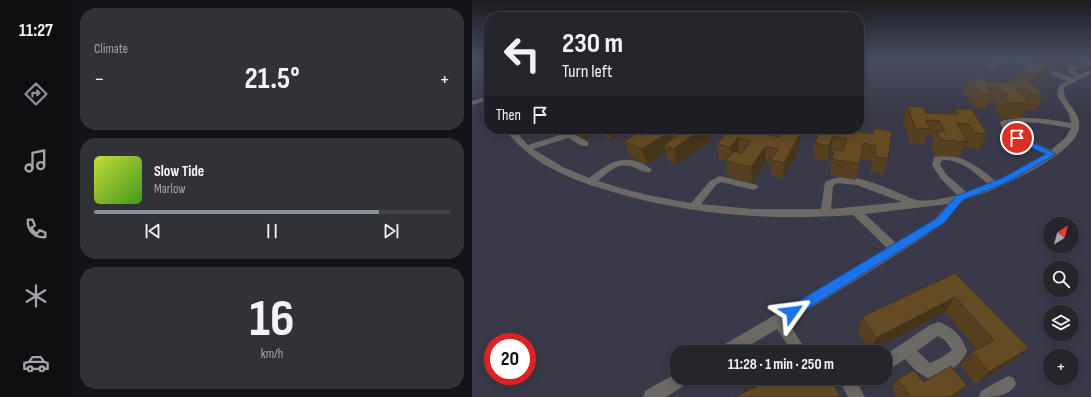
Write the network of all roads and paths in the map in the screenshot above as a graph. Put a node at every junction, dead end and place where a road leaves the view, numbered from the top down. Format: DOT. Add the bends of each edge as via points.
graph roads {
  1 [pos="1070,78"];
  2 [pos="1078,78"];
  3 [pos="1075,79"];
  4 [pos="484,99"];
  5 [pos="472,103"];
  6 [pos="1075,126"];
  7 [pos="514,134"];
  8 [pos="585,144"];
  9 [pos="528,148"];
  10 [pos="1052,154"];
  11 [pos="647,170"];
  12 [pos="590,182"];
  13 [pos="994,184"];
  14 [pos="754,187"];
  15 [pos="962,197"];
  16 [pos="917,205"];
  17 [pos="693,207"];
  18 [pos="857,213"];
  19 [pos="826,214"];
  20 [pos="896,250"];
  21 [pos="779,320"];
  22 [pos="738,345"];
  23 [pos="795,345"];
  24 [pos="907,350"];
  25 [pos="892,360"];
  26 [pos="1008,384"];
  27 [pos="671,385"];
  28 [pos="850,385"];
  29 [pos="651,397"];
  30 [pos="857,397"];
  31 [pos="987,397"];
  1 -- 3 [label="lane"];
  2 -- 3 [label="lane"];
  3 -- 6 [label="lane" via="1061,86 1060,95 1073,115"];
  4 -- 5 [label="lane"];
  6 -- 10 [label="lane" via="1069,139"];
  6 -- 10 [label="lane" via="1035,121 1004,122 1017,138"];
  7 -- 9 [label="lane"];
  8 -- 9 [label="lane" via="569,135"];
  9 -- 12 [label="lane" via="565,172"];
  10 -- 13 [label="lane"];
  11 -- 12 [label="lane" via="625,161"];
  12 -- 17 [label="lane" via="642,198"];
  13 -- 15 [label="lane"];
  13 -- 15 [label="lane" via="960,159 937,159 936,165"];
  14 -- 17 [label="lane" via="720,179 713,183"];
  15 -- 16 [label="lane"];
  15 -- 20 [label="lane" via="940,221"];
  16 -- 18 [label="lane"];
  16 -- 19 [label="lane" via="864,184 838,179 831,180 828,184"];
  17 -- 19 [label="lane" via="744,213"];
  18 -- 19 [label="lane"];
  18 -- 20 [label="lane"];
  20 -- 21 [label="lane"];
  21 -- 22 [label="lane"];
  21 -- 23 [label="lane"];
  24 -- 25 [label="lane"];
  26 -- 31 [label="lane"];
  27 -- 29 [label="lane"];
  28 -- 30 [label="lane"];
}
